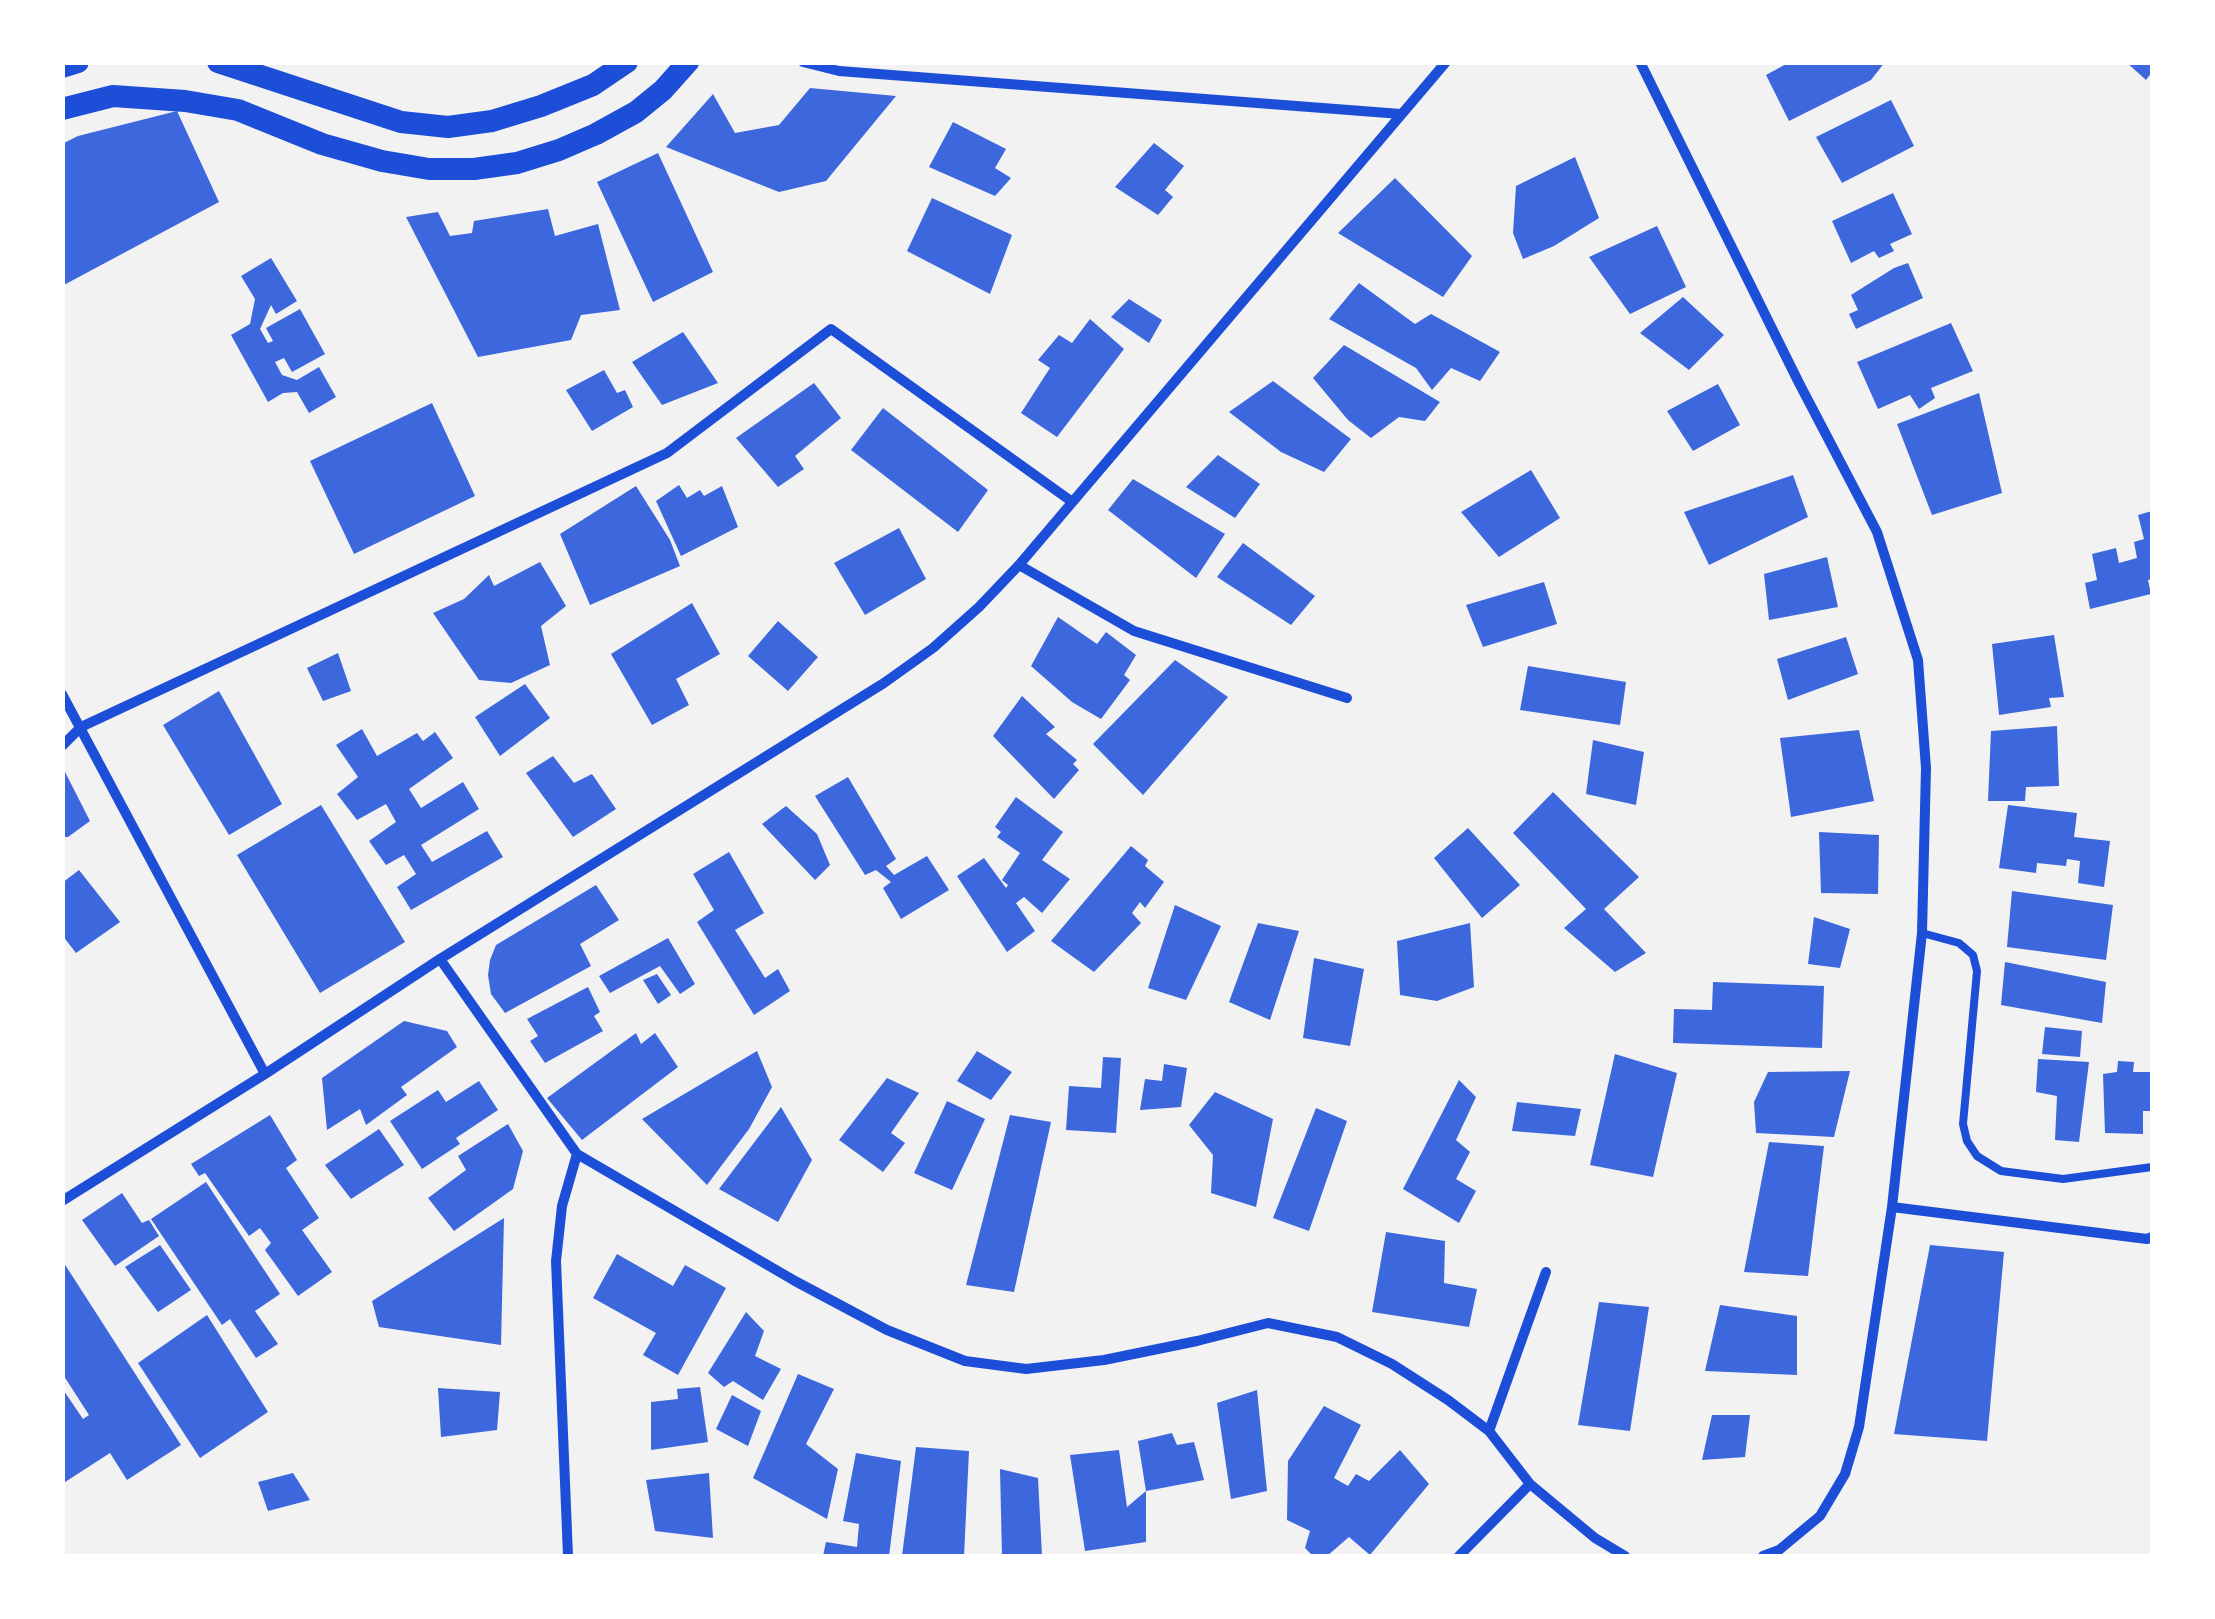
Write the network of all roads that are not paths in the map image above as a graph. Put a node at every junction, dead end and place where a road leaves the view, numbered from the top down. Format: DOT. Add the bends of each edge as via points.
graph roads {
  1 [pos="78,62"];
  2 [pos="218,62"];
  3 [pos="627,62"];
  4 [pos="688,62"];
  5 [pos="804,62"];
  6 [pos="1446,62"];
  7 [pos="1640,62"];
  8 [pos="62,67"];
  9 [pos="62,110"];
  10 [pos="1401,114"];
  11 [pos="1071,501"];
  12 [pos="1019,565"];
  13 [pos="62,694"];
  14 [pos="1348,698"];
  15 [pos="82,727"];
  16 [pos="62,746"];
  17 [pos="1922,933"];
  18 [pos="440,960"];
  19 [pos="265,1074"];
  20 [pos="578,1154"];
  21 [pos="2152,1167"];
  22 [pos="62,1200"];
  23 [pos="1892,1207"];
  24 [pos="2150,1238"];
  25 [pos="2152,1252"];
  26 [pos="1546,1272"];
  27 [pos="1489,1431"];
  28 [pos="1530,1484"];
  29 [pos="568,1556"];
  30 [pos="1459,1556"];
  31 [pos="1625,1556"];
  32 [pos="1763,1556"];
  1 -- 8 [label="highway"];
  2 -- 3 [label="highway" via="401,122 448,128 541,106 594,85"];
  4 -- 9 [label="highway" via="636,112 596,134 517,163 474,169 382,161 238,110 185,101 113,96"];
  5 -- 10 [label="street" via="839,71"];
  6 -- 10 [label="street"];
  7 -- 17 [label="street" via="1883,550 1918,660 1926,768"];
  10 -- 11 [label="street"];
  11 -- 12 [label="street"];
  11 -- 15 [label="street" via="831,329 668,453"];
  12 -- 14 [label="street" via="1134,631"];
  12 -- 18 [label="street" via="934,648 884,683"];
  13 -- 15 [label="street"];
  15 -- 16 [label="street"];
  15 -- 19 [label="street"];
  17 -- 21 [label="lane" via="1959,943 1974,955 1963,1124 1978,1156 2001,1170 2062,1179"];
  17 -- 23 [label="street"];
  18 -- 19 [label="street"];
  18 -- 20 [label="street"];
  19 -- 22 [label="street"];
  20 -- 27 [label="street" via="886,1330 966,1361 1026,1369 1104,1360 1268,1322 1337,1337 1392,1364"];
  20 -- 29 [label="street" via="562,1206 556,1261"];
  23 -- 24 [label="street"];
  23 -- 32 [label="street" via="1846,1474 1820,1516"];
  24 -- 25 [label="street"];
  26 -- 27 [label="street"];
  27 -- 28 [label="street"];
  28 -- 30 [label="street"];
  28 -- 31 [label="street"];
}
